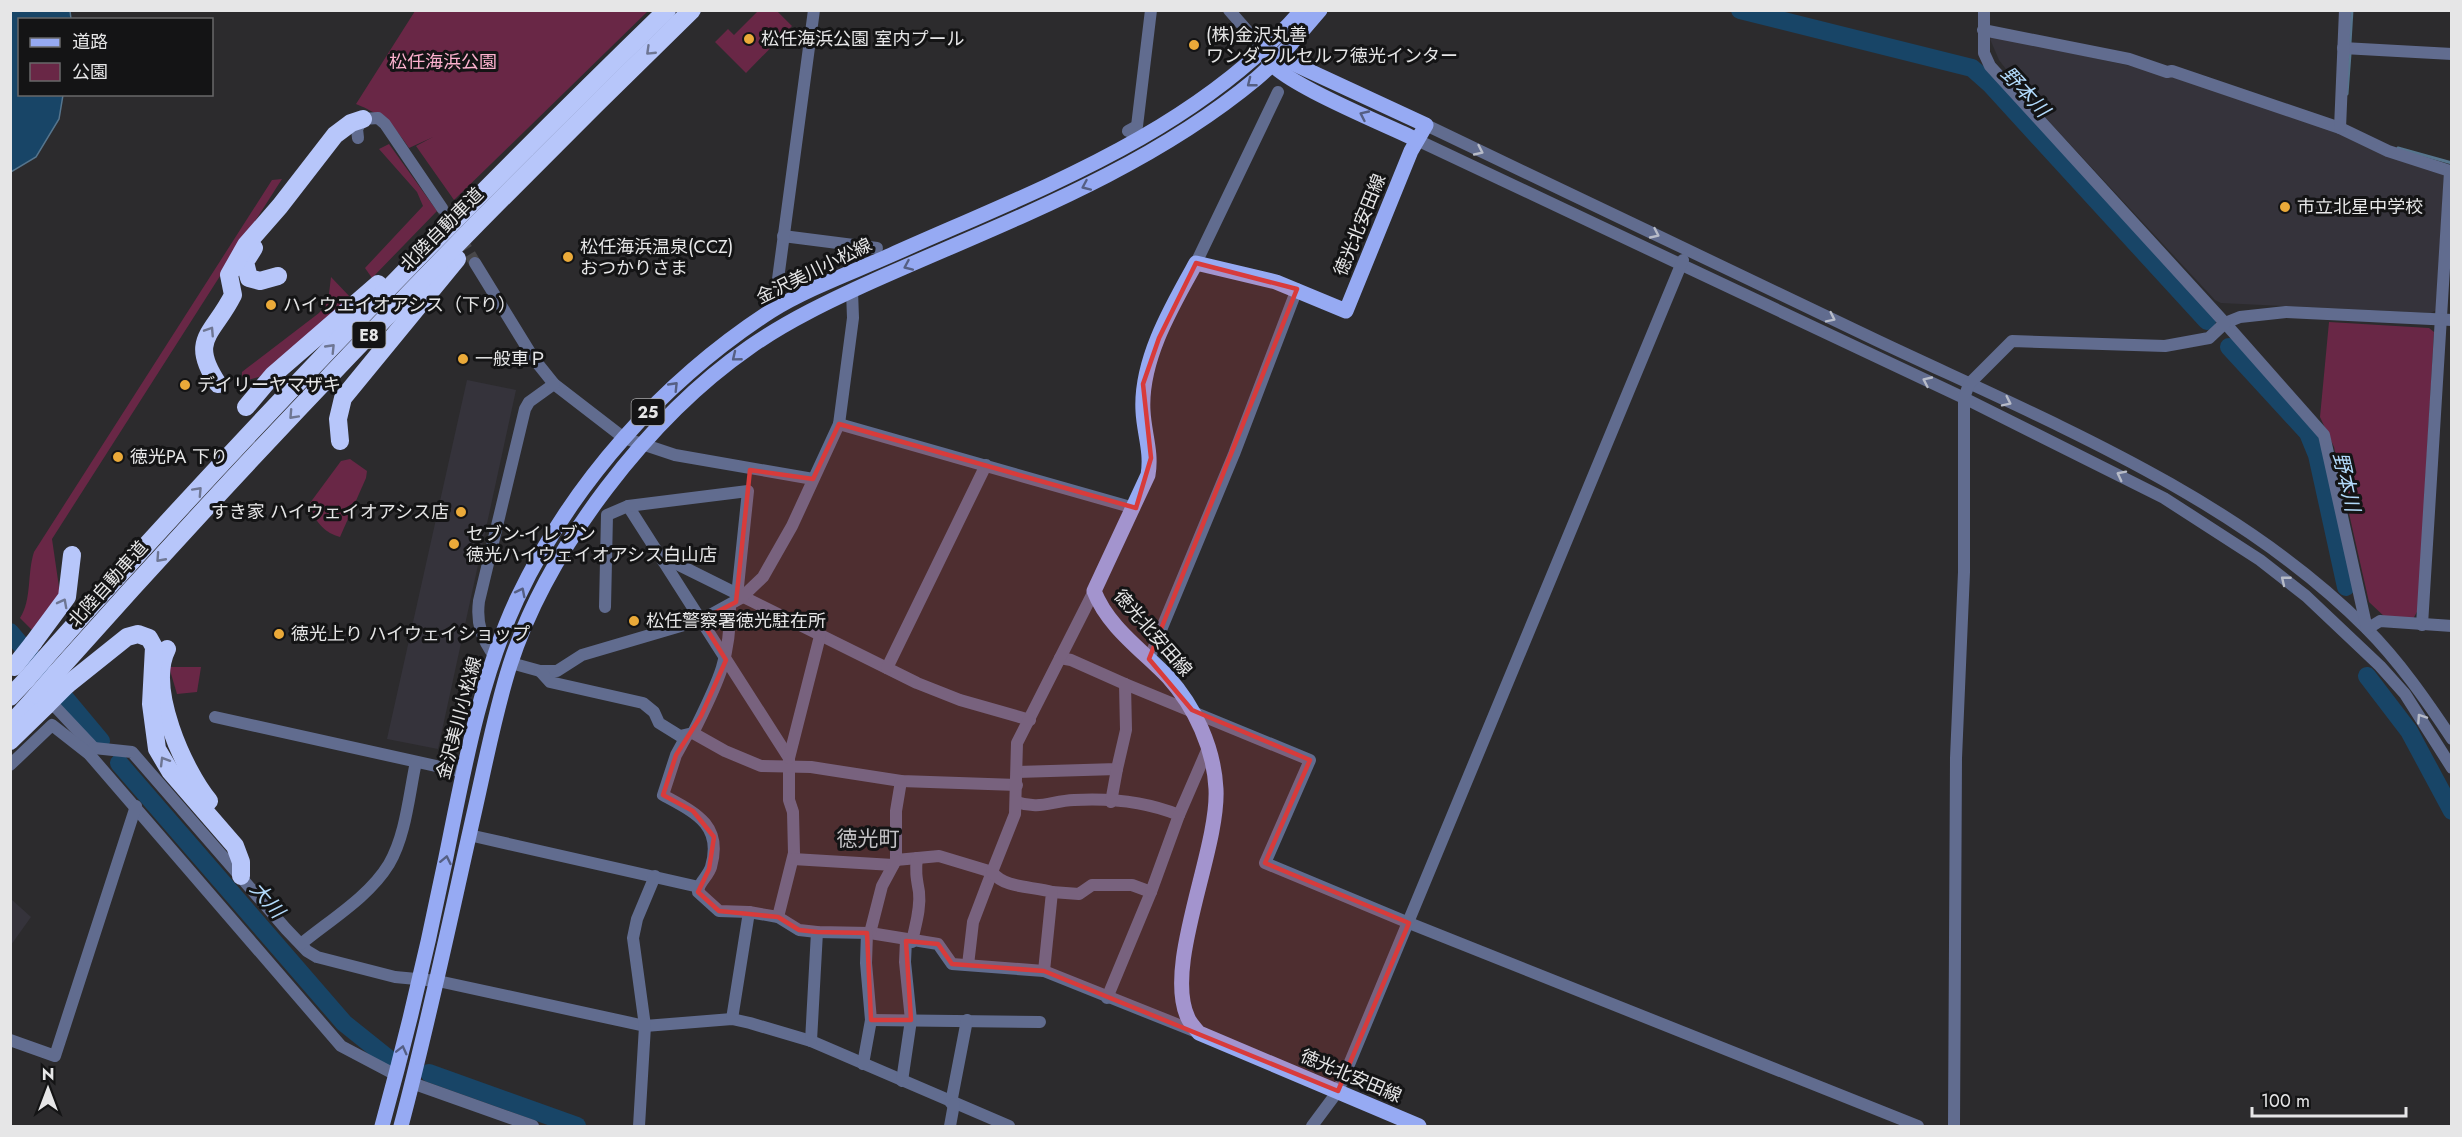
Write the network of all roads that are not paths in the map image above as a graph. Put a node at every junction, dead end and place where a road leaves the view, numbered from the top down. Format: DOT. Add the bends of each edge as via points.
graph roads {
  1 [pos="667,10"];
  2 [pos="692,10"];
  3 [pos="814,10"];
  4 [pos="1152,10"];
  5 [pos="1229,10"];
  6 [pos="1302,10"];
  7 [pos="1320,10"];
  8 [pos="1984,10"];
  9 [pos="2345,10"];
  10 [pos="1983,30"];
  11 [pos="2343,48"];
  12 [pos="1264,50"];
  13 [pos="2451,54"];
  14 [pos="1275,61"];
  15 [pos="1278,92"];
  16 [pos="575,112"];
  17 [pos="363,119"];
  18 [pos="1426,125"];
  19 [pos="2340,128"];
  20 [pos="1128,131"];
  21 [pos="358,138"];
  22 [pos="1417,140"];
  23 [pos="442,208"];
  24 [pos="783,236"];
  25 [pos="877,248"];
  26 [pos="1689,250"];
  27 [pos="475,262"];
  28 [pos="1196,263"];
  29 [pos="1680,266"];
  30 [pos="278,276"];
  31 [pos="1297,289"];
  32 [pos="852,291"];
  33 [pos="774,309"];
  34 [pos="2447,320"];
  35 [pos="2225,323"];
  36 [pos="218,384"];
  37 [pos="554,384"];
  38 [pos="1969,384"];
  39 [pos="1964,398"];
  40 [pos="246,407"];
  41 [pos="839,424"];
  42 [pos="624,438"];
  43 [pos="340,441"];
  44 [pos="641,444"];
  45 [pos="986,465"];
  46 [pos="750,470"];
  47 [pos="813,479"];
  48 [pos="748,491"];
  49 [pos="628,506"];
  50 [pos="1134,508"];
  51 [pos="72,555"];
  52 [pos="663,561"];
  53 [pos="1094,591"];
  54 [pos="736,600"];
  55 [pos="605,607"];
  56 [pos="701,620"];
  57 [pos="2422,625"];
  58 [pos="2451,626"];
  59 [pos="2367,629"];
  60 [pos="820,636"];
  61 [pos="167,649"];
  62 [pos="495,657"];
  63 [pos="1060,658"];
  64 [pos="1149,659"];
  65 [pos="726,660"];
  66 [pos="511,663"];
  67 [pos="15,668"];
  68 [pos="887,668"];
  69 [pos="540,671"];
  70 [pos="62,679"];
  71 [pos="1125,684"];
  72 [pos="10,697"];
  73 [pos="42,700"];
  74 [pos="1192,710"];
  75 [pos="215,717"];
  76 [pos="1030,720"];
  77 [pos="10,725"];
  78 [pos="690,734"];
  79 [pos="2451,739"];
  80 [pos="10,741"];
  81 [pos="1208,748"];
  82 [pos="92,751"];
  83 [pos="416,762"];
  84 [pos="789,762"];
  85 [pos="10,765"];
  86 [pos="2451,768"];
  87 [pos="1117,769"];
  88 [pos="463,772"];
  89 [pos="1017,772"];
  90 [pos="901,781"];
  91 [pos="1017,786"];
  92 [pos="1016,802"];
  93 [pos="1111,802"];
  94 [pos="136,806"];
  95 [pos="1179,815"];
  96 [pos="469,835"];
  97 [pos="917,858"];
  98 [pos="793,859"];
  99 [pos="894,863"];
  100 [pos="992,872"];
  101 [pos="240,876"];
  102 [pos="655,876"];
  103 [pos="699,887"];
  104 [pos="1052,891"];
  105 [pos="1150,892"];
  106 [pos="749,912"];
  107 [pos="778,917"];
  108 [pos="1409,923"];
  109 [pos="817,932"];
  110 [pos="868,933"];
  111 [pos="909,941"];
  112 [pos="301,944"];
  113 [pos="968,965"];
  114 [pos="1044,971"];
  115 [pos="420,980"];
  116 [pos="438,981"];
  117 [pos="1107,998"];
  118 [pos="732,1019"];
  119 [pos="871,1020"];
  120 [pos="911,1020"];
  121 [pos="967,1020"];
  122 [pos="1040,1022"];
  123 [pos="645,1026"];
  124 [pos="1198,1033"];
  125 [pos="10,1040"];
  126 [pos="811,1041"];
  127 [pos="862,1064"];
  128 [pos="396,1075"];
  129 [pos="902,1081"];
  130 [pos="412,1083"];
  131 [pos="1338,1090"];
  132 [pos="952,1104"];
  133 [pos="382,1126"];
  134 [pos="400,1126"];
  135 [pos="533,1126"];
  136 [pos="639,1126"];
  137 [pos="950,1126"];
  138 [pos="1009,1126"];
  139 [pos="1312,1126"];
  140 [pos="1419,1126"];
  141 [pos="1918,1126"];
  142 [pos="1953,1126"];
  1 -- 16 [label="highway, 北陸自動車道 / E8"];
  2 -- 16 [label="highway, 北陸自動車道 / E8, one-way"];
  3 -- 24 [label="street"];
  4 -- 20 [label="street" via="1137,126"];
  5 -- 12 [label="street"];
  6 -- 12 [label="main road, 金沢美川小松線 / 25"];
  7 -- 14 [label="main road, 金沢美川小松線 / 25"];
  8 -- 10 [label="street"];
  9 -- 11 [label="street"];
  10 -- 19 [label="street" via="2129,58"];
  10 -- 35 [label="street" via="1984,53 1990,66"];
  11 -- 13 [label="street"];
  11 -- 19 [label="street"];
  12 -- 14 [label="main road"];
  12 -- 33 [label="main road, 金沢美川小松線 / 25" via="1185,111 1115,152 1038,191"];
  14 -- 18 [label="main road"];
  22 -- 14 [label="main road, one-way" via="1295,82"];
  14 -- 32 [label="main road, 金沢美川小松線 / 25, one-way" via="1207,117 1110,174"];
  15 -- 28 [label="street"];
  16 -- 40 [label="highway" via="545,124 396,268 273,375"];
  16 -- 43 [label="highway" via="343,398 338,419"];
  67 -- 16 [label="highway, 北陸自動車道 / E8, one-way, bridge" via="45,658 293,388"];
  16 -- 70 [label="highway, 北陸自動車道 / E8, one-way" via="302,406"];
  17 -- 21 [label="street" via="357,129"];
  17 -- 23 [label="street" via="378,118 386,124"];
  17 -- 30 [label="highway" via="338,137 245,262 247,274 255,280"];
  36 -- 17 [label="highway, one-way" via="204,361 204,341 233,295 231,268 334,135"];
  18 -- 22 [label="main road, 徳光北安田線"];
  18 -- 26 [label="street, one-way"];
  19 -- 34 [label="street" via="2388,152 2450,171"];
  22 -- 29 [label="street"];
  22 -- 31 [label="main road, 徳光北安田線" via="1346,311"];
  24 -- 25 [label="street"];
  24 -- 33 [label="street"];
  26 -- 29 [label="street"];
  26 -- 38 [label="street, one-way"];
  27 -- 37 [label="street" via="534,359"];
  28 -- 31 [label="main road, 徳光北安田線"];
  28 -- 50 [label="main road, 徳光北安田線" via="1159,338 1143,384 1143,412 1151,458"];
  39 -- 29 [label="street, one-way"];
  29 -- 108 [label="street"];
  31 -- 64 [label="street"];
  32 -- 41 [label="street" via="853,318"];
  32 -- 44 [label="main road, 金沢美川小松線 / 25, one-way" via="750,346"];
  42 -- 33 [label="main road, 金沢美川小松線 / 25, one-way" via="681,378"];
  34 -- 35 [label="street" via="2286,312 2240,317"];
  34 -- 57 [label="street"];
  35 -- 38 [label="street" via="2209,338 2165,346 2012,341"];
  35 -- 59 [label="street" via="2324,435"];
  37 -- 42 [label="street"];
  37 -- 62 [label="street" via="525,408 479,601 477,618 484,642"];
  38 -- 39 [label="street"];
  38 -- 59 [label="street, one-way" via="2081,438 2206,506 2297,568"];
  86 -- 39 [label="street, one-way" via="2405,694 2380,666 2306,596 2260,560 2164,498"];
  39 -- 142 [label="street"];
  41 -- 45 [label="street"];
  41 -- 47 [label="street"];
  42 -- 44 [label="street"];
  62 -- 42 [label="main road, 金沢美川小松線 / 25, one-way" via="516,602 544,547"];
  44 -- 46 [label="street"];
  44 -- 66 [label="main road, 金沢美川小松線 / 25" via="559,559"];
  45 -- 50 [label="street"];
  45 -- 68 [label="street"];
  46 -- 47 [label="street"];
  46 -- 48 [label="street"];
  47 -- 54 [label="street" via="763,577"];
  48 -- 49 [label="street"];
  48 -- 54 [label="street"];
  49 -- 52 [label="street"];
  49 -- 55 [label="street" via="608,515"];
  50 -- 53 [label="main road, 徳光北安田線"];
  67 -- 51 [label="highway, one-way, bridge" via="67,597"];
  52 -- 54 [label="street" via="671,561"];
  52 -- 56 [label="street"];
  53 -- 63 [label="street"];
  53 -- 64 [label="main road, 徳光北安田線" via="1108,618"];
  54 -- 56 [label="street"];
  54 -- 60 [label="street"];
  54 -- 65 [label="street"];
  56 -- 65 [label="street"];
  56 -- 69 [label="street" via="582,655 557,671"];
  57 -- 58 [label="street"];
  57 -- 59 [label="street" via="2380,621"];
  59 -- 79 [label="street" via="2424,696"];
  60 -- 68 [label="street"];
  60 -- 84 [label="street"];
  61 -- 101 [label="highway" via="162,663 162,686 179,748 200,790 245,845 248,860"];
  62 -- 88 [label="main road, 金沢美川小松線 / 25"];
  63 -- 71 [label="street"];
  63 -- 76 [label="street"];
  64 -- 74 [label="main road, 徳光北安田線" via="1169,678"];
  65 -- 78 [label="street"];
  65 -- 84 [label="street"];
  66 -- 69 [label="street"];
  66 -- 96 [label="main road, 金沢美川小松線 / 25"];
  67 -- 72 [label="highway, 北陸自動車道 / E8"];
  67 -- 82 [label="street"];
  68 -- 76 [label="street" via="960,700"];
  69 -- 78 [label="street" via="550,682 644,704 659,723 680,736"];
  70 -- 73 [label="highway, 北陸自動車道 / E8, bridge"];
  101 -- 70 [label="highway, one-way" via="240,856 235,846 170,771 158,749 150,705 154,647 149,638 138,634 127,637"];
  71 -- 74 [label="street"];
  71 -- 87 [label="street" via="1126,730"];
  73 -- 77 [label="highway, 北陸自動車道 / E8"];
  73 -- 80 [label="highway"];
  74 -- 81 [label="main road, 徳光北安田線"];
  74 -- 108 [label="street" via="1310,760 1265,863"];
  75 -- 83 [label="street"];
  76 -- 89 [label="street" via="1017,743"];
  78 -- 84 [label="street" via="761,766"];
  78 -- 103 [label="street" via="676,755 663,795 693,811 714,837 712,866"];
  81 -- 95 [label="street"];
  81 -- 124 [label="main road, 徳光北安田線" via="1215,804 1181,979 1188,1018"];
  82 -- 85 [label="street" via="52,725"];
  82 -- 94 [label="street"];
  82 -- 101 [label="street" via="132,752"];
  83 -- 88 [label="street"];
  83 -- 112 [label="street" via="398,845 389,864 360,897"];
  84 -- 90 [label="street"];
  84 -- 98 [label="street"];
  87 -- 89 [label="street"];
  87 -- 93 [label="street"];
  115 -- 88 [label="main road, 金沢美川小松線 / 25, one-way"];
  89 -- 91 [label="street"];
  90 -- 91 [label="street"];
  90 -- 99 [label="street"];
  91 -- 92 [label="street"];
  92 -- 93 [label="street" via="1046,806 1076,800"];
  92 -- 100 [label="street" via="1011,827"];
  93 -- 95 [label="street" via="1154,805"];
  94 -- 125 [label="street" via="55,1056"];
  94 -- 128 [label="street" via="341,1046"];
  95 -- 105 [label="street"];
  96 -- 102 [label="street"];
  96 -- 116 [label="main road, 金沢美川小松線 / 25"];
  97 -- 99 [label="street"];
  97 -- 100 [label="street" via="939,856"];
  97 -- 111 [label="street" via="918,908"];
  98 -- 99 [label="street"];
  98 -- 107 [label="street"];
  99 -- 110 [label="street" via="882,885"];
  100 -- 104 [label="street" via="995,877 1019,886"];
  100 -- 113 [label="street" via="973,922"];
  101 -- 112 [label="street"];
  102 -- 103 [label="street"];
  102 -- 123 [label="street" via="633,938"];
  103 -- 106 [label="street" via="698,892 718,911"];
  104 -- 105 [label="street" via="1079,894 1092,885 1132,885"];
  104 -- 114 [label="street"];
  105 -- 117 [label="street"];
  106 -- 107 [label="street"];
  106 -- 118 [label="street"];
  107 -- 109 [label="street" via="799,930"];
  108 -- 131 [label="street"];
  108 -- 141 [label="street"];
  109 -- 110 [label="street"];
  109 -- 126 [label="street"];
  110 -- 111 [label="street"];
  110 -- 119 [label="street" via="866,963"];
  111 -- 113 [label="street" via="938,944 952,964"];
  111 -- 120 [label="street" via="905,962"];
  112 -- 115 [label="street" via="328,961"];
  113 -- 114 [label="street"];
  114 -- 117 [label="street"];
  115 -- 116 [label="street"];
  128 -- 115 [label="main road, 金沢美川小松線 / 25, one-way"];
  116 -- 123 [label="street"];
  116 -- 130 [label="main road, 金沢美川小松線 / 25"];
  117 -- 124 [label="street"];
  118 -- 123 [label="street"];
  118 -- 126 [label="street"];
  119 -- 120 [label="street"];
  119 -- 127 [label="street"];
  120 -- 121 [label="street"];
  120 -- 129 [label="street"];
  121 -- 122 [label="street"];
  121 -- 132 [label="street"];
  123 -- 136 [label="street"];
  124 -- 131 [label="main road, 徳光北安田線"];
  126 -- 127 [label="street"];
  127 -- 129 [label="street"];
  128 -- 133 [label="main road, 金沢美川小松線 / 25"];
  129 -- 132 [label="street"];
  130 -- 134 [label="main road, 金沢美川小松線 / 25"];
  130 -- 135 [label="street"];
  131 -- 139 [label="street"];
  131 -- 140 [label="main road, 徳光北安田線"];
  132 -- 137 [label="street"];
  132 -- 138 [label="street"];
}
